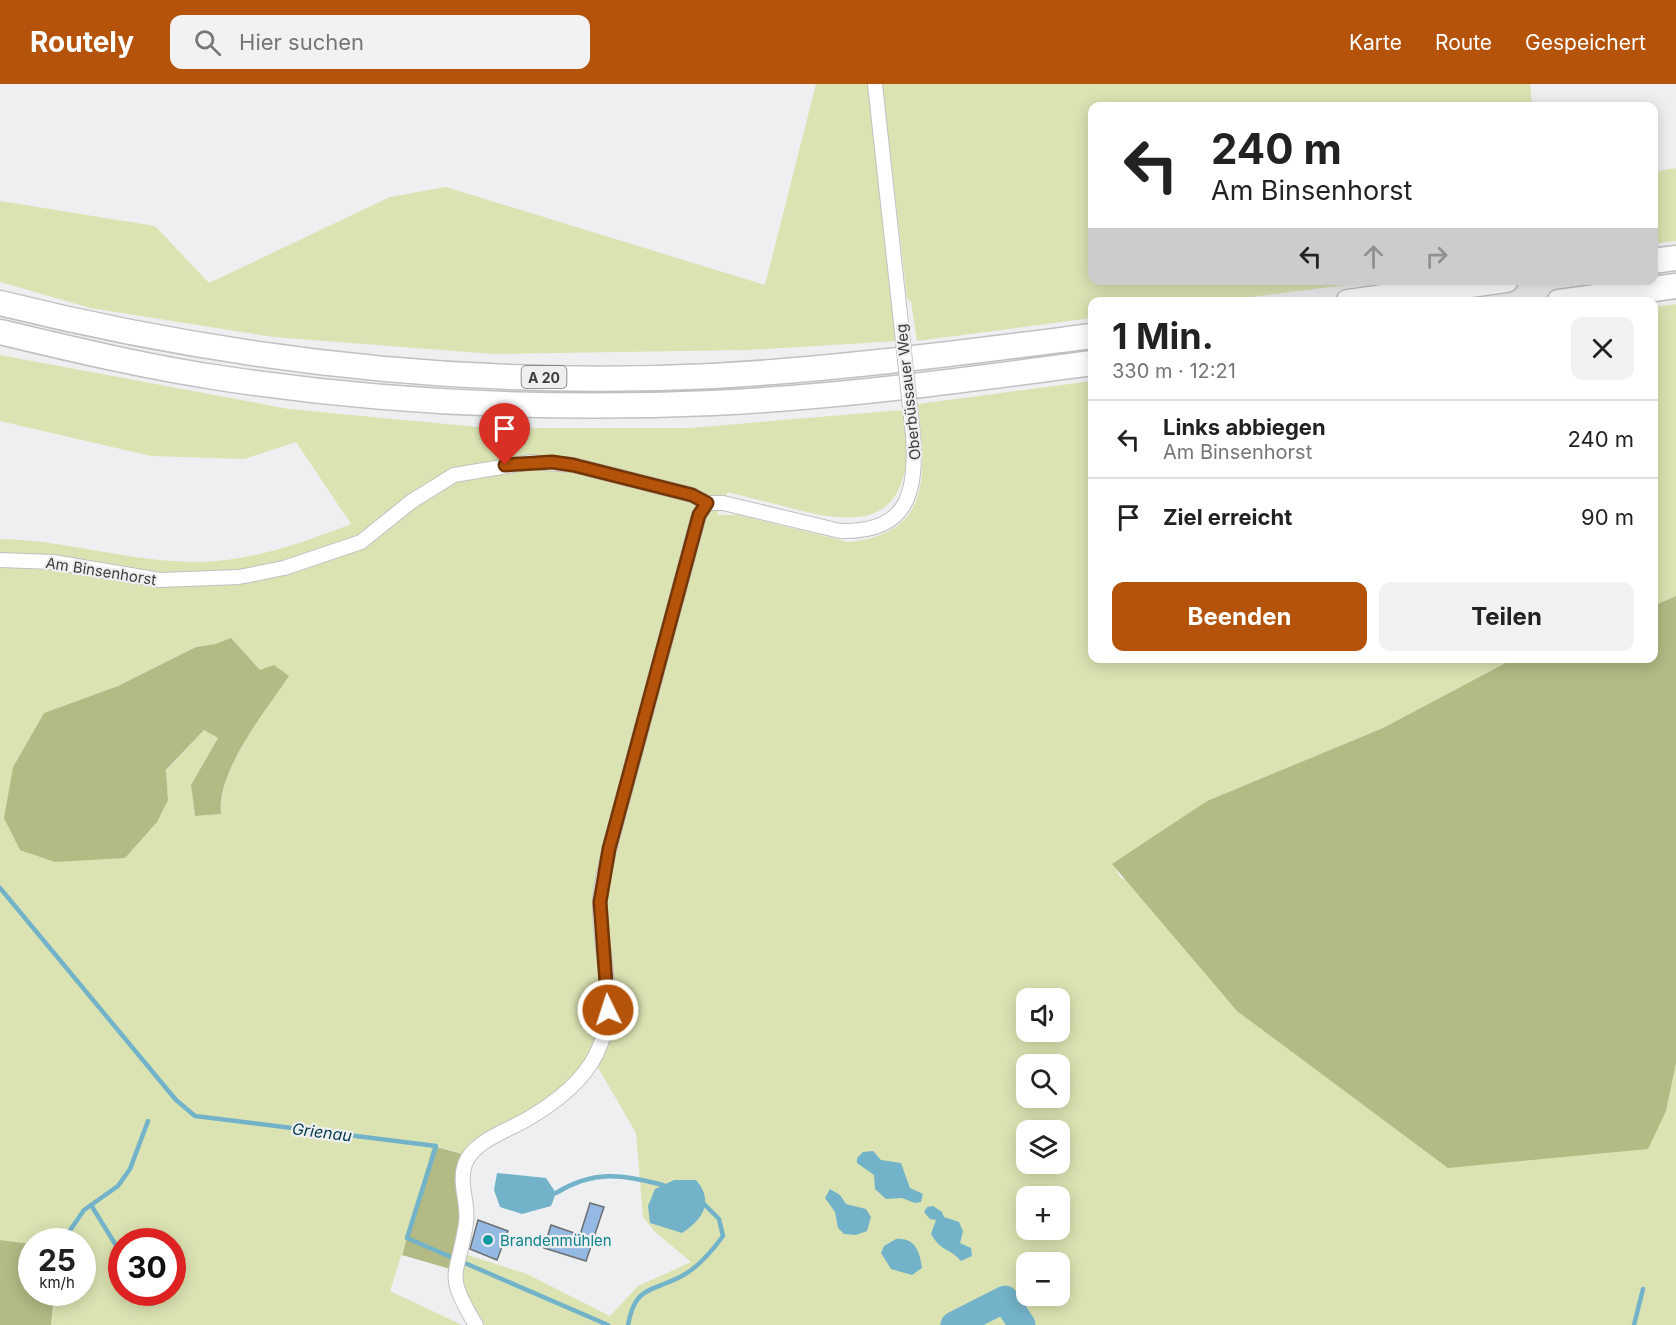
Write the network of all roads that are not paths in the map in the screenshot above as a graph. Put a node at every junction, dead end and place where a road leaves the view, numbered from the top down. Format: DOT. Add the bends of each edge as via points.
graph roads {
  1 [pos="875,84"];
  2 [pos="1676,258"];
  3 [pos="1658,260"];
  4 [pos="1470,285"];
  5 [pos="1676,286"];
  6 [pos="1384,297"];
  7 [pos="1595,297"];
  8 [pos="0,303"];
  9 [pos="0,332"];
  10 [pos="1088,336"];
  11 [pos="1088,363"];
  12 [pos="707,503"];
  13 [pos="0,560"];
  14 [pos="476,1325"];
  1 -- 12 [label="street, Oberbüssauer Weg, bridge" via="913,435 912,490 897,513 873,529 840,531 723,503"];
  2 -- 3 [label="highway"];
  4 -- 6 [label="highway"];
  5 -- 7 [label="highway"];
  8 -- 10 [label="highway, A 20" via="231,351 334,364 509,377 711,376 825,368"];
  9 -- 11 [label="highway, A 20" via="226,379 330,392 507,404 713,403 827,395"];
  12 -- 13 [label="street, Am Binsenhorst" via="692,495 573,465 531,462 454,475 411,501 361,542 284,568 239,577 160,580 53,562"];
  12 -- 14 [label="street" via="699,515 609,849 600,902 608,1010 601,1043 588,1069 572,1088 534,1116 482,1144 465,1163 462,1175 466,1223 454,1270 456,1290"];
}
